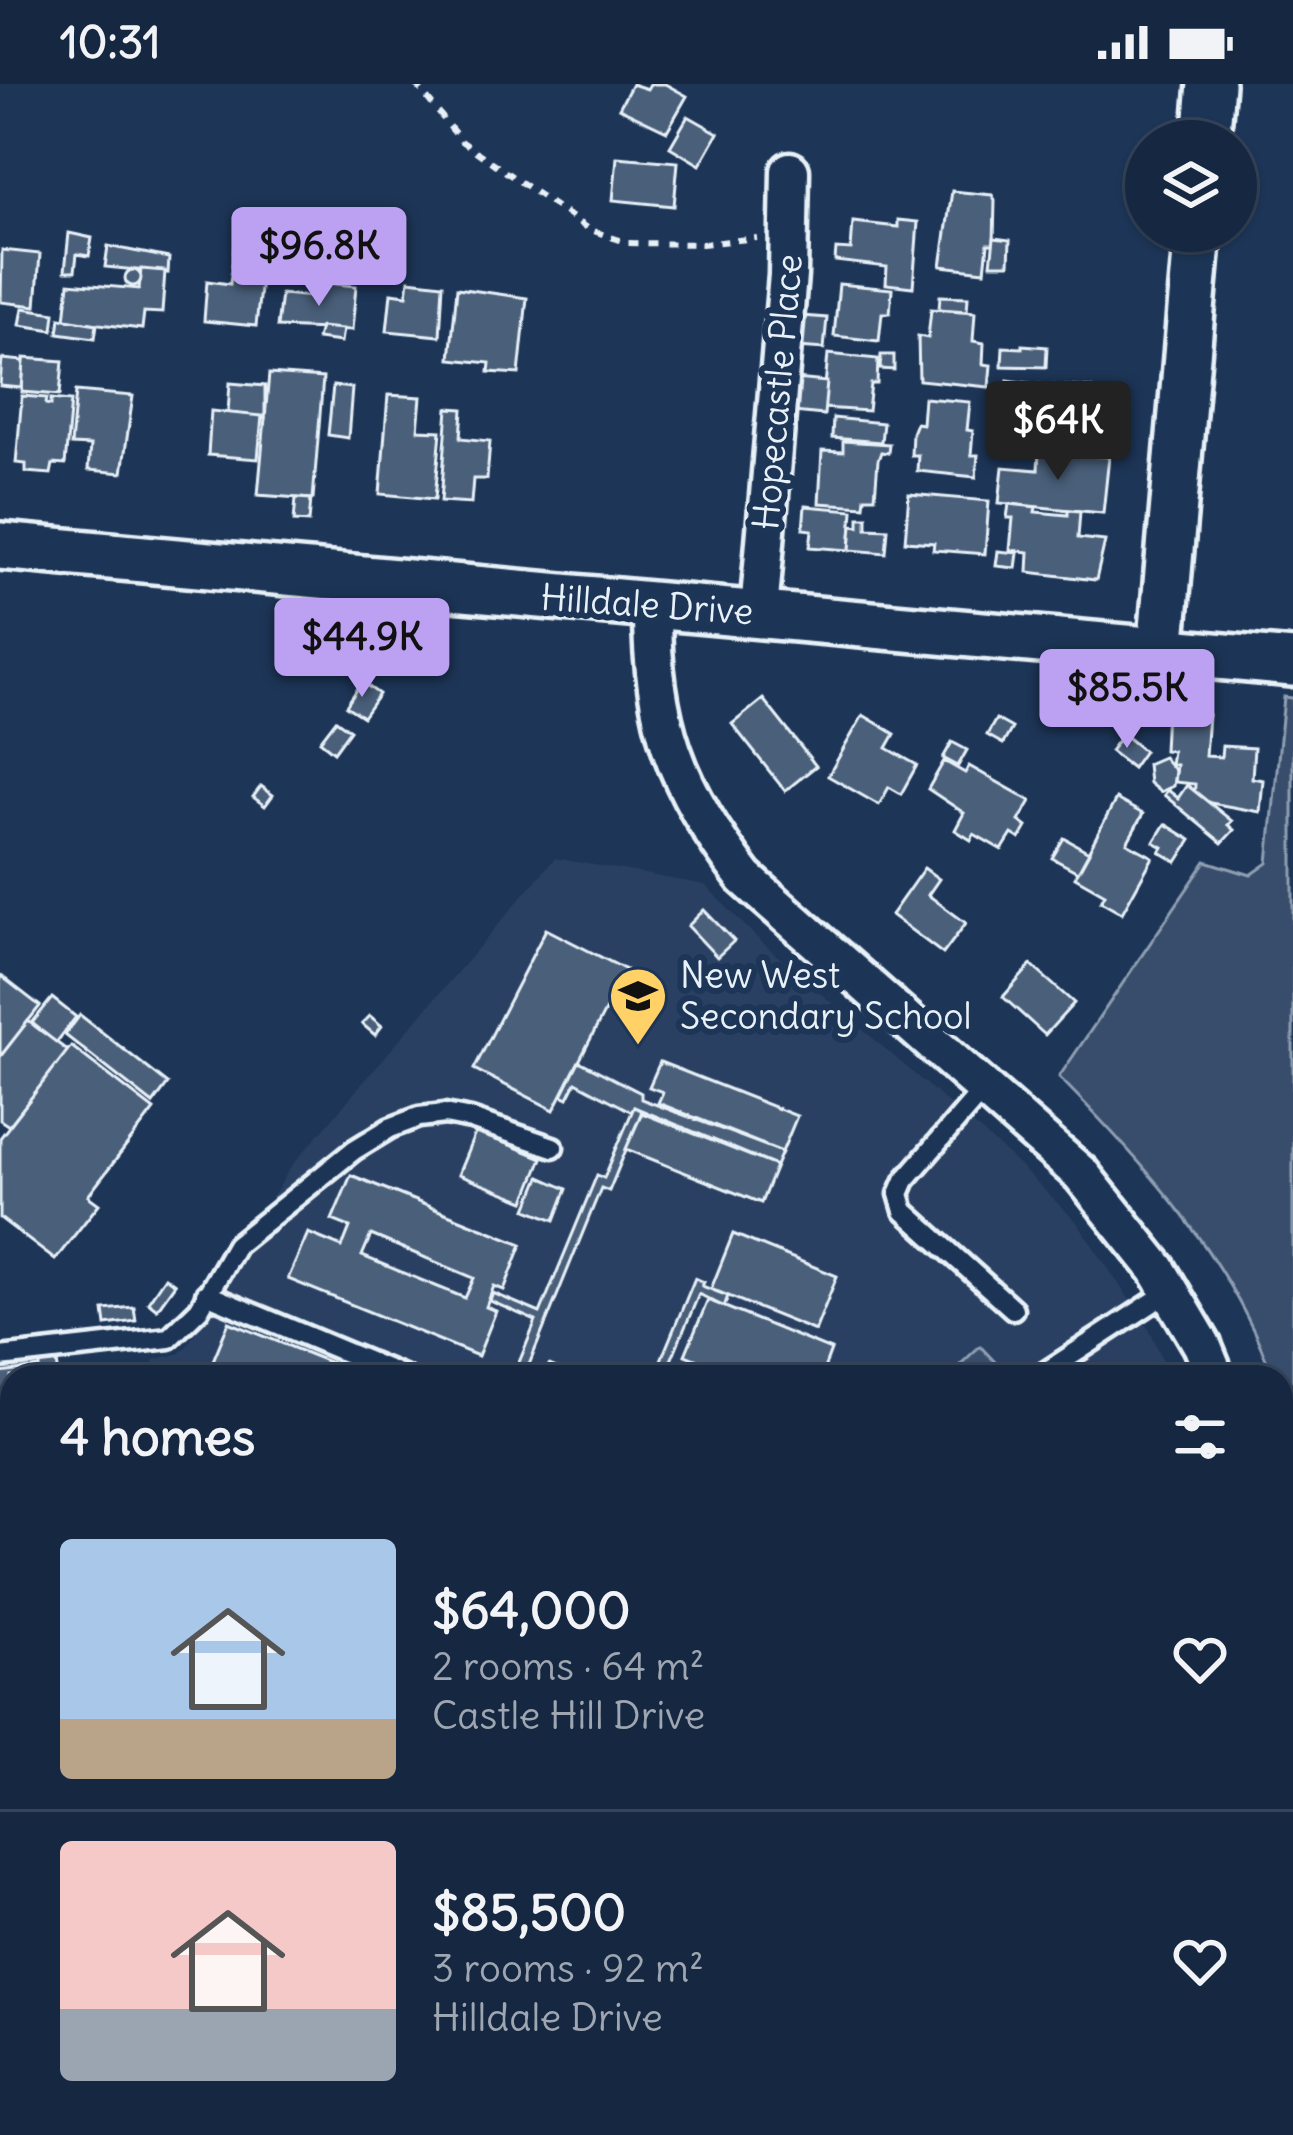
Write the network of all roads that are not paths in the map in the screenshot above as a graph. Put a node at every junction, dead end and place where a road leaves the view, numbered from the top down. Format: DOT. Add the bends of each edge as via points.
graph roads {
  1 [pos="1211,84"];
  2 [pos="1208,120"];
  3 [pos="790,188"];
  4 [pos="1196,252"];
  5 [pos="0,546"];
  6 [pos="652,606"];
  7 [pos="759,612"];
  8 [pos="1161,652"];
  9 [pos="1293,663"];
  10 [pos="984,1089"];
  11 [pos="553,1147"];
  12 [pos="1170,1291"];
  13 [pos="206,1294"];
  14 [pos="1012,1310"];
  15 [pos="0,1357"];
  16 [pos="376,1365"];
  17 [pos="1056,1365"];
  18 [pos="1210,1365"];
  1 -- 2 [label="street"];
  3 -- 7 [label="street, Hopecastle Place"];
  4 -- 8 [label="street"];
  5 -- 6 [label="street, Hilldale Drive"];
  6 -- 7 [label="street, Hilldale Drive"];
  6 -- 10 [label="street" via="658,710 701,820 745,878"];
  7 -- 8 [label="street, Hilldale Drive"];
  8 -- 9 [label="street, Hilldale Drive"];
  10 -- 12 [label="street" via="1081,1174"];
  10 -- 14 [label="lane" via="905,1180 900,1203"];
  11 -- 13 [label="lane" via="445,1114 390,1128 236,1245"];
  12 -- 17 [label="lane"];
  12 -- 18 [label="street"];
  13 -- 15 [label="lane" via="169,1338"];
  13 -- 16 [label="lane"];
}
